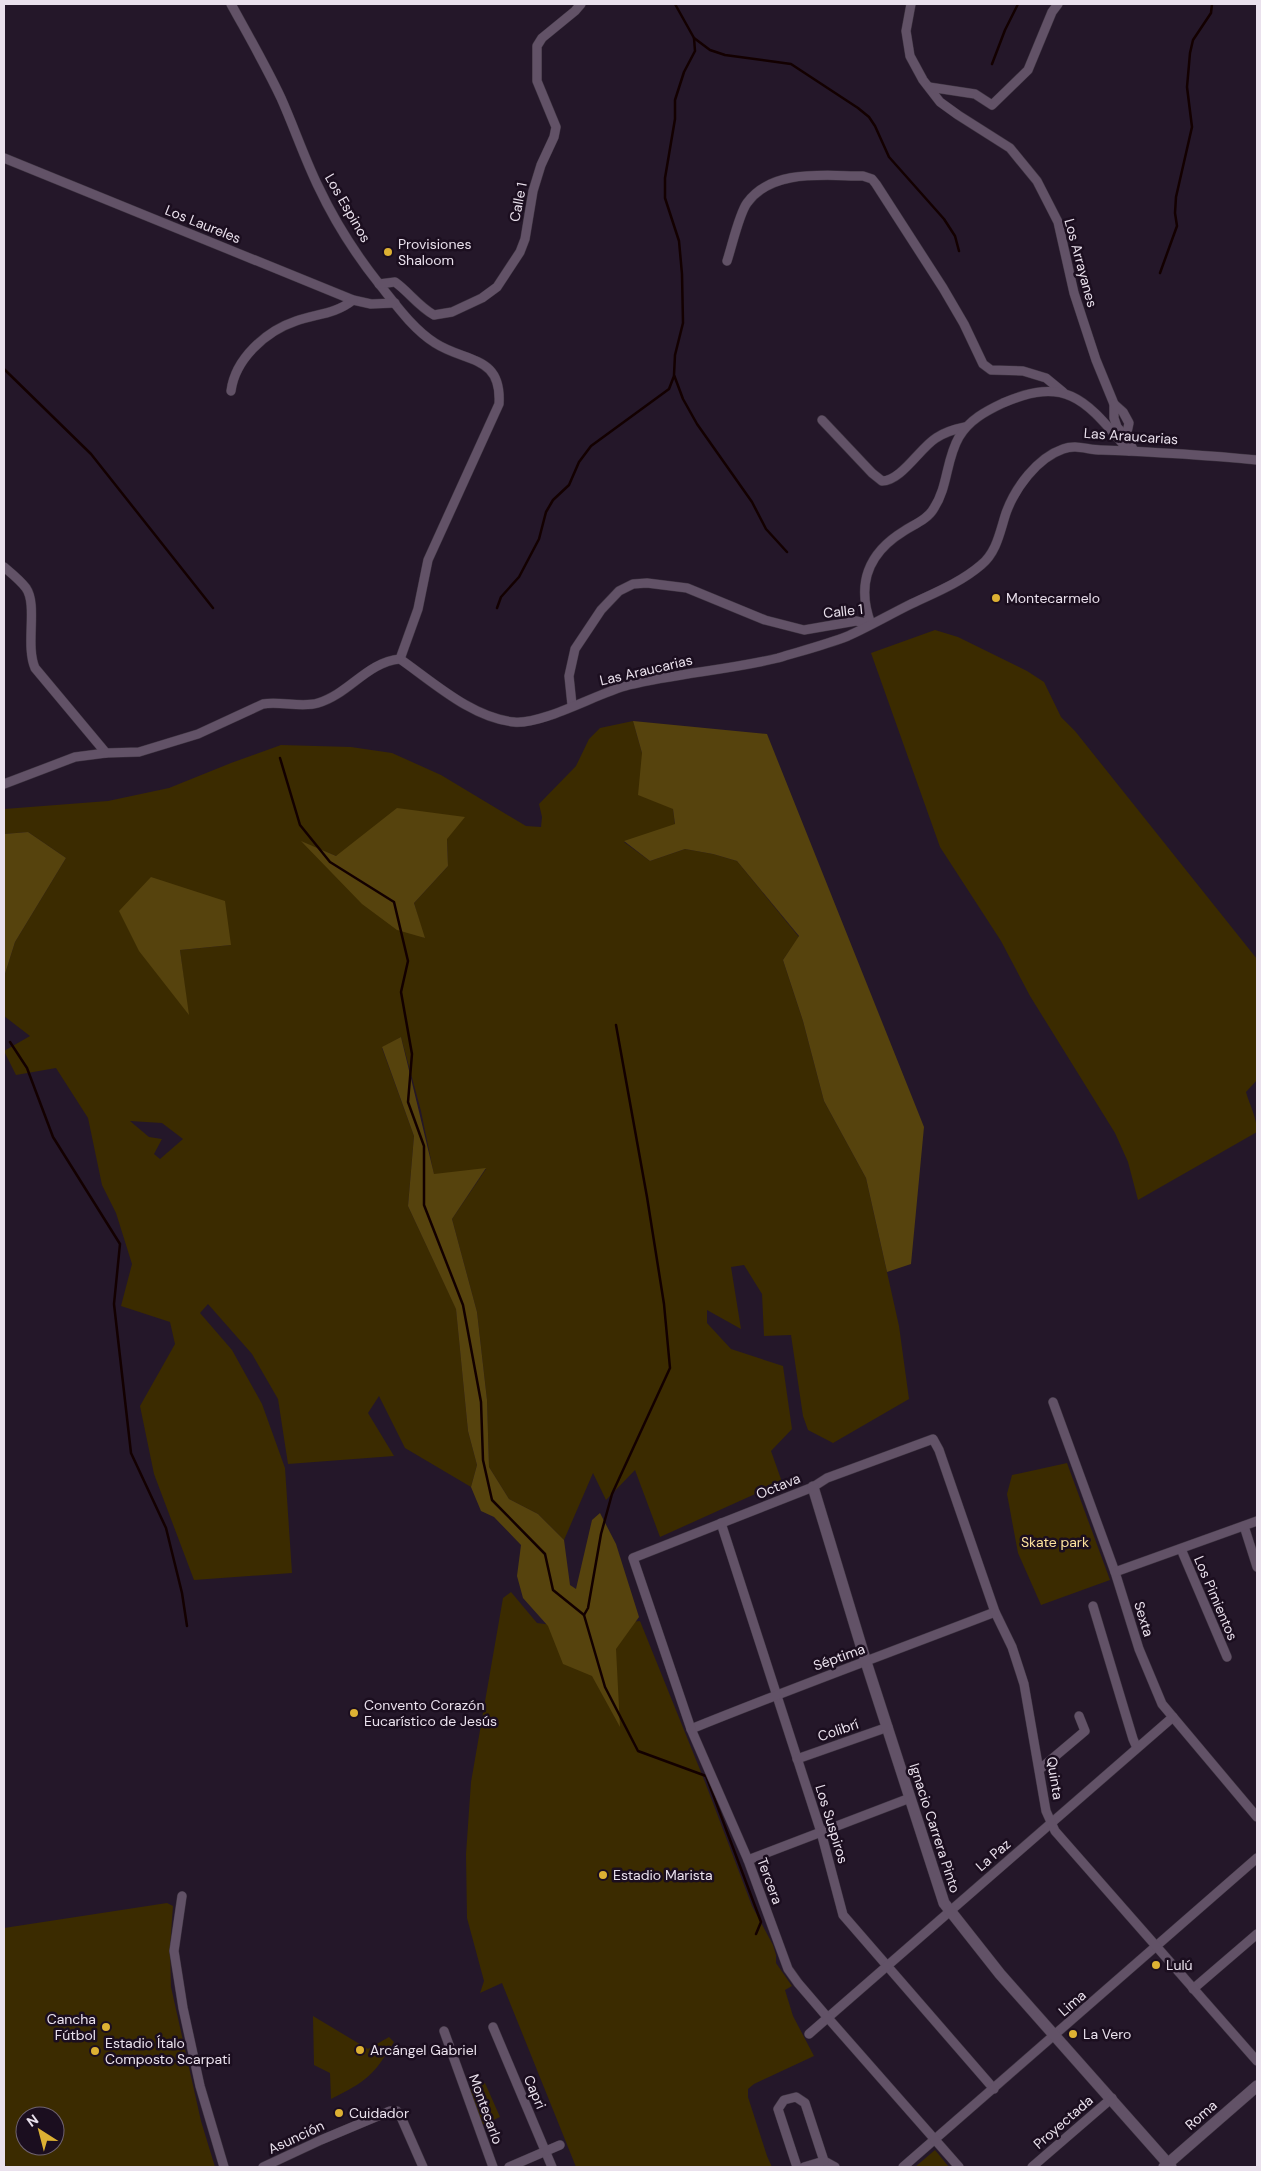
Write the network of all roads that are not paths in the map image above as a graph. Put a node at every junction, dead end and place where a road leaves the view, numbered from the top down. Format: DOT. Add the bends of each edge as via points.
graph roads {
  1 [pos="232,4"];
  2 [pos="581,4"];
  3 [pos="910,4"];
  4 [pos="1058,4"];
  5 [pos="929,87"];
  6 [pos="4,158"];
  7 [pos="727,261"];
  8 [pos="379,284"];
  9 [pos="353,300"];
  10 [pos="395,303"];
  11 [pos="231,391"];
  12 [pos="1064,392"];
  13 [pos="822,420"];
  14 [pos="965,427"];
  15 [pos="1132,451"];
  16 [pos="1257,460"];
  17 [pos="4,567"];
  18 [pos="871,624"];
  19 [pos="400,659"];
  20 [pos="572,706"];
  21 [pos="106,753"];
  22 [pos="4,784"];
  23 [pos="1053,1402"];
  24 [pos="933,1439"];
  25 [pos="813,1487"];
  26 [pos="1257,1521"];
  27 [pos="721,1523"];
  28 [pos="1244,1526"];
  29 [pos="1181,1549"];
  30 [pos="633,1558"];
  31 [pos="1257,1567"];
  32 [pos="1115,1572"];
  33 [pos="1093,1606"];
  34 [pos="995,1612"];
  35 [pos="1227,1657"];
  36 [pos="866,1662"];
  37 [pos="775,1694"];
  38 [pos="1079,1716"];
  39 [pos="1172,1717"];
  40 [pos="888,1727"];
  41 [pos="691,1729"];
  42 [pos="1137,1748"];
  43 [pos="797,1759"];
  44 [pos="1040,1769"];
  45 [pos="910,1798"];
  46 [pos="1257,1817"];
  47 [pos="1051,1822"];
  48 [pos="821,1832"];
  49 [pos="1257,1858"];
  50 [pos="748,1860"];
  51 [pos="182,1896"];
  52 [pos="948,1911"];
  53 [pos="1257,1934"];
  54 [pos="1157,1947"];
  55 [pos="887,1965"];
  56 [pos="1193,1989"];
  57 [pos="828,2018"];
  58 [pos="493,2027"];
  59 [pos="444,2031"];
  60 [pos="809,2034"];
  61 [pos="1055,2035"];
  62 [pos="1257,2062"];
  63 [pos="1257,2086"];
  64 [pos="994,2089"];
  65 [pos="1112,2098"];
  66 [pos="934,2140"];
  67 [pos="560,2145"];
  68 [pos="545,2152"];
  69 [pos="824,2161"];
  70 [pos="1168,2166"];
  71 [pos="224,2167"];
  72 [pos="263,2167"];
  73 [pos="423,2167"];
  74 [pos="493,2167"];
  75 [pos="509,2167"];
  76 [pos="552,2167"];
  77 [pos="797,2167"];
  78 [pos="804,2167"];
  79 [pos="836,2167"];
  80 [pos="903,2167"];
  81 [pos="959,2167"];
  82 [pos="1032,2167"];
  1 -- 8 [label="street, Los Espinos" via="280,96 318,187"];
  2 -- 8 [label="street, Calle 1" via="537,46 537,81 556,127 533,191 525,239 507,274 496,287 475,302 452,312 434,315 395,282"];
  3 -- 5 [label="street, Los Arrayanes" via="906,31 910,56"];
  4 -- 5 [label="street" via="1028,70 992,105 975,94"];
  5 -- 15 [label="street, Los Arrayanes" via="940,102 1010,148 1037,181 1058,222 1074,293 1114,404 1114,418"];
  6 -- 9 [label="street, Los Laureles"];
  7 -- 12 [label="street" via="746,204 758,190 780,180 802,176 863,176 872,179 943,288 983,364 991,370 1024,371 1046,378"];
  8 -- 10 [label="street, Los Espinos"];
  9 -- 10 [label="street, Los Laureles" via="371,304"];
  9 -- 11 [label="street" via="338,311 294,321 272,333 236,369"];
  10 -- 19 [label="street, Los Espinos" via="421,333 436,344 480,362 491,370 500,390 499,404 428,560 418,609"];
  12 -- 14 [label="street, Calle 1" via="1026,394 980,414"];
  12 -- 15 [label="street, Calle 1" via="1097,414"];
  13 -- 14 [label="street" via="882,481 893,478 935,438"];
  14 -- 18 [label="street, Calle 1" via="957,439 934,510 885,544 875,557 863,588 864,606"];
  15 -- 16 [label="street, Las Araucarias"];
  15 -- 18 [label="street, Las Araucarias" via="1077,447 1054,453 1036,466 1013,498 1002,531 984,562 952,585"];
  17 -- 21 [label="street" via="27,589 31,600 30,654 35,668"];
  18 -- 20 [label="street, Las Araucarias" via="831,642 776,658 629,685"];
  18 -- 20 [label="street, Calle 1" via="856,621 804,630 765,620 687,588 633,584 619,591 601,610 575,649 570,676"];
  19 -- 20 [label="street, Las Araucarias" via="478,713 498,720 537,720"];
  19 -- 21 [label="street" via="377,665 317,704 263,704 198,734 139,752"];
  21 -- 22 [label="street" via="75,757"];
  23 -- 32 [label="street, Sexta"];
  24 -- 25 [label="street, Octava" via="827,1478"];
  24 -- 34 [label="street, Quinta" via="940,1450"];
  25 -- 27 [label="street, Octava"];
  25 -- 36 [label="street, Ignacio Carrera Pinto"];
  26 -- 28 [label="street"];
  27 -- 30 [label="street, Octava"];
  27 -- 37 [label="street, Los Suspiros"];
  28 -- 29 [label="street"];
  28 -- 31 [label="street"];
  29 -- 32 [label="street"];
  29 -- 35 [label="street, Los Pimientos"];
  30 -- 41 [label="street, Tercera"];
  32 -- 39 [label="street, Sexta" via="1139,1649 1162,1704"];
  33 -- 42 [label="street"];
  34 -- 36 [label="street, Séptima"];
  34 -- 44 [label="street, Quinta" via="1012,1647 1024,1684"];
  36 -- 37 [label="street, Séptima"];
  36 -- 40 [label="street, Ignacio Carrera Pinto"];
  37 -- 41 [label="street, Séptima"];
  37 -- 43 [label="street, Los Suspiros"];
  38 -- 44 [label="street" via="1085,1731"];
  39 -- 42 [label="street, La Paz"];
  39 -- 46 [label="street, Sexta"];
  40 -- 43 [label="street, Colibrí"];
  40 -- 45 [label="street, Ignacio Carrera Pinto"];
  41 -- 50 [label="street, Tercera"];
  42 -- 47 [label="street, La Paz"];
  43 -- 48 [label="street, Los Suspiros"];
  44 -- 47 [label="street, Quinta" via="1046,1812"];
  45 -- 48 [label="street"];
  45 -- 52 [label="street, Ignacio Carrera Pinto" via="939,1893"];
  47 -- 52 [label="street, La Paz"];
  47 -- 54 [label="street, Quinta" via="1055,1831"];
  48 -- 50 [label="street"];
  48 -- 55 [label="street, Los Suspiros" via="843,1915"];
  49 -- 54 [label="street, Lima"];
  50 -- 57 [label="street, Tercera" via="788,1969"];
  51 -- 71 [label="street" via="174,1951 200,2086"];
  52 -- 55 [label="street, La Paz"];
  52 -- 61 [label="street, Ignacio Carrera Pinto"];
  53 -- 56 [label="street"];
  54 -- 56 [label="street, Quinta"];
  54 -- 61 [label="street, Lima"];
  55 -- 57 [label="street, La Paz"];
  55 -- 64 [label="street, Los Suspiros"];
  56 -- 62 [label="street, Quinta"];
  57 -- 60 [label="street, La Paz"];
  57 -- 66 [label="street, Tercera"];
  58 -- 68 [label="street, Capri"];
  59 -- 74 [label="street, Montecarlo"];
  61 -- 64 [label="street, Lima"];
  61 -- 65 [label="street, Ignacio Carrera Pinto"];
  63 -- 70 [label="street, Roma"];
  64 -- 66 [label="street, Lima"];
  65 -- 70 [label="street, Ignacio Carrera Pinto"];
  65 -- 82 [label="street, Proyectada"];
  66 -- 80 [label="street, Lima"];
  66 -- 81 [label="street, Tercera"];
  67 -- 68 [label="street"];
  68 -- 75 [label="street"];
  68 -- 76 [label="street, Capri"];
  69 -- 77 [label="street" via="805,2103 791,2098 784,2100 778,2109"];
  69 -- 78 [label="street"];
  69 -- 79 [label="street"];
  72 -- 73 [label="street, Asunción" via="390,2111 397,2111"];
}
